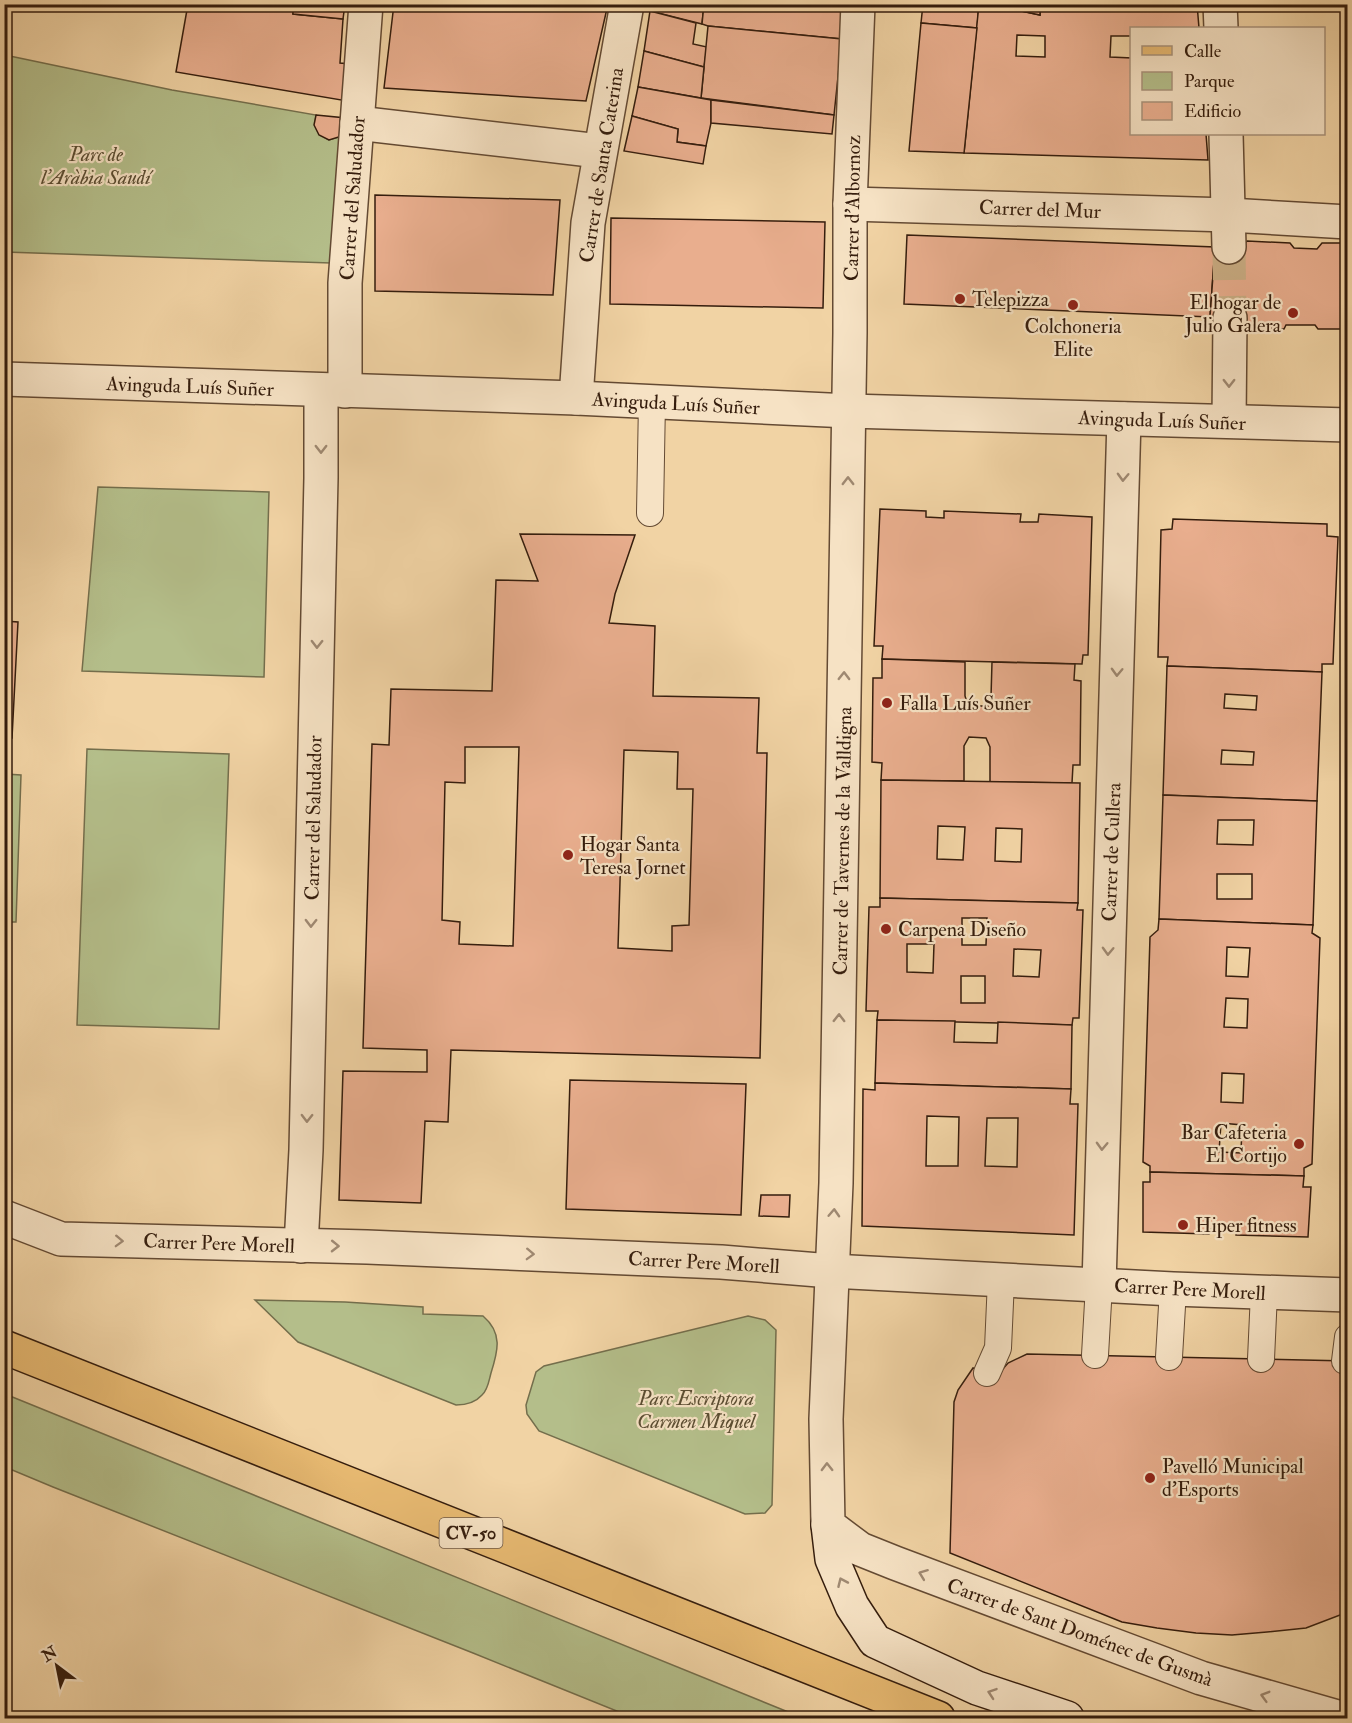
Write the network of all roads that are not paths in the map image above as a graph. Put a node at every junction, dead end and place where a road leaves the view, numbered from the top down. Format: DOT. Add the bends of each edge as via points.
graph roads {
  1 [pos="366,4"];
  2 [pos="627,4"];
  3 [pos="858,4"];
  4 [pos="1220,4"];
  5 [pos="1221,27"];
  6 [pos="357,123"];
  7 [pos="1226,135"];
  8 [pos="599,151"];
  9 [pos="850,204"];
  10 [pos="1229,215"];
  11 [pos="1347,222"];
  12 [pos="1229,247"];
  13 [pos="1230,318"];
  14 [pos="4,379"];
  15 [pos="333,390"];
  16 [pos="576,398"];
  17 [pos="652,402"];
  18 [pos="849,411"];
  19 [pos="1125,419"];
  20 [pos="1229,421"];
  21 [pos="1347,425"];
  22 [pos="650,513"];
  23 [pos="4,1217"];
  24 [pos="301,1246"];
  25 [pos="831,1271"];
  26 [pos="1001,1280"];
  27 [pos="1099,1285"];
  28 [pos="1173,1289"];
  29 [pos="1263,1293"];
  30 [pos="1347,1295"];
  31 [pos="4,1347"];
  32 [pos="1095,1355"];
  33 [pos="1169,1357"];
  34 [pos="1261,1359"];
  35 [pos="987,1372"];
  36 [pos="828,1525"];
  37 [pos="938,1719"];
  38 [pos="1067,1719"];
  39 [pos="1341,1719"];
  1 -- 6 [label="street, Carrer del Saludador"];
  2 -- 8 [label="street, Carrer de Santa Caterina"];
  3 -- 9 [label="street, Carrer d'Albornoz"];
  4 -- 5 [label="street"];
  6 -- 8 [label="street"];
  6 -- 15 [label="street, Carrer del Saludador" via="345,315"];
  7 -- 10 [label="street"];
  8 -- 16 [label="street, Carrer de Santa Caterina" via="588,223"];
  9 -- 10 [label="street, Carrer del Mur"];
  9 -- 18 [label="street, Carrer d'Albornoz"];
  10 -- 11 [label="street, Carrer del Mur"];
  10 -- 12 [label="street"];
  13 -- 20 [label="street, one-way"];
  14 -- 15 [label="street, Avinguda Luís Suñer"];
  15 -- 16 [label="street, Avinguda Luís Suñer"];
  15 -- 24 [label="street, Carrer del Saludador, one-way" via="321,477"];
  16 -- 17 [label="street, Avinguda Luís Suñer"];
  17 -- 18 [label="street, Avinguda Luís Suñer"];
  17 -- 22 [label="lane"];
  18 -- 19 [label="street, Avinguda Luís Suñer"];
  25 -- 18 [label="street, Carrer de Tavernes de la Valldigna, one-way"];
  19 -- 20 [label="street, Avinguda Luís Suñer"];
  19 -- 27 [label="street, Carrer de Cullera, one-way"];
  20 -- 21 [label="street, Avinguda Luís Suñer"];
  23 -- 24 [label="street, Carrer Pere Morell, one-way" via="61,1239"];
  24 -- 25 [label="street, Carrer Pere Morell, one-way" via="721,1262"];
  25 -- 26 [label="street, Carrer Pere Morell"];
  36 -- 25 [label="street, Carrer de Tavernes de la Valldigna, one-way" via="826,1419"];
  26 -- 27 [label="street, Carrer Pere Morell"];
  26 -- 35 [label="lane" via="998,1348"];
  27 -- 28 [label="street, Carrer Pere Morell"];
  27 -- 32 [label="lane"];
  28 -- 29 [label="street, Carrer Pere Morell"];
  28 -- 33 [label="lane"];
  29 -- 30 [label="street, Carrer Pere Morell"];
  29 -- 34 [label="lane"];
  31 -- 37 [label="main road, CV-50"];
  38 -- 36 [label="street, Carrer de Tavernes de la Valldigna, one-way" via="977,1688 875,1641 852,1606 832,1559"];
  39 -- 36 [label="street, Carrer de Sant Doménec de Gusmà, one-way" via="1201,1678 895,1563 860,1549"];
}
